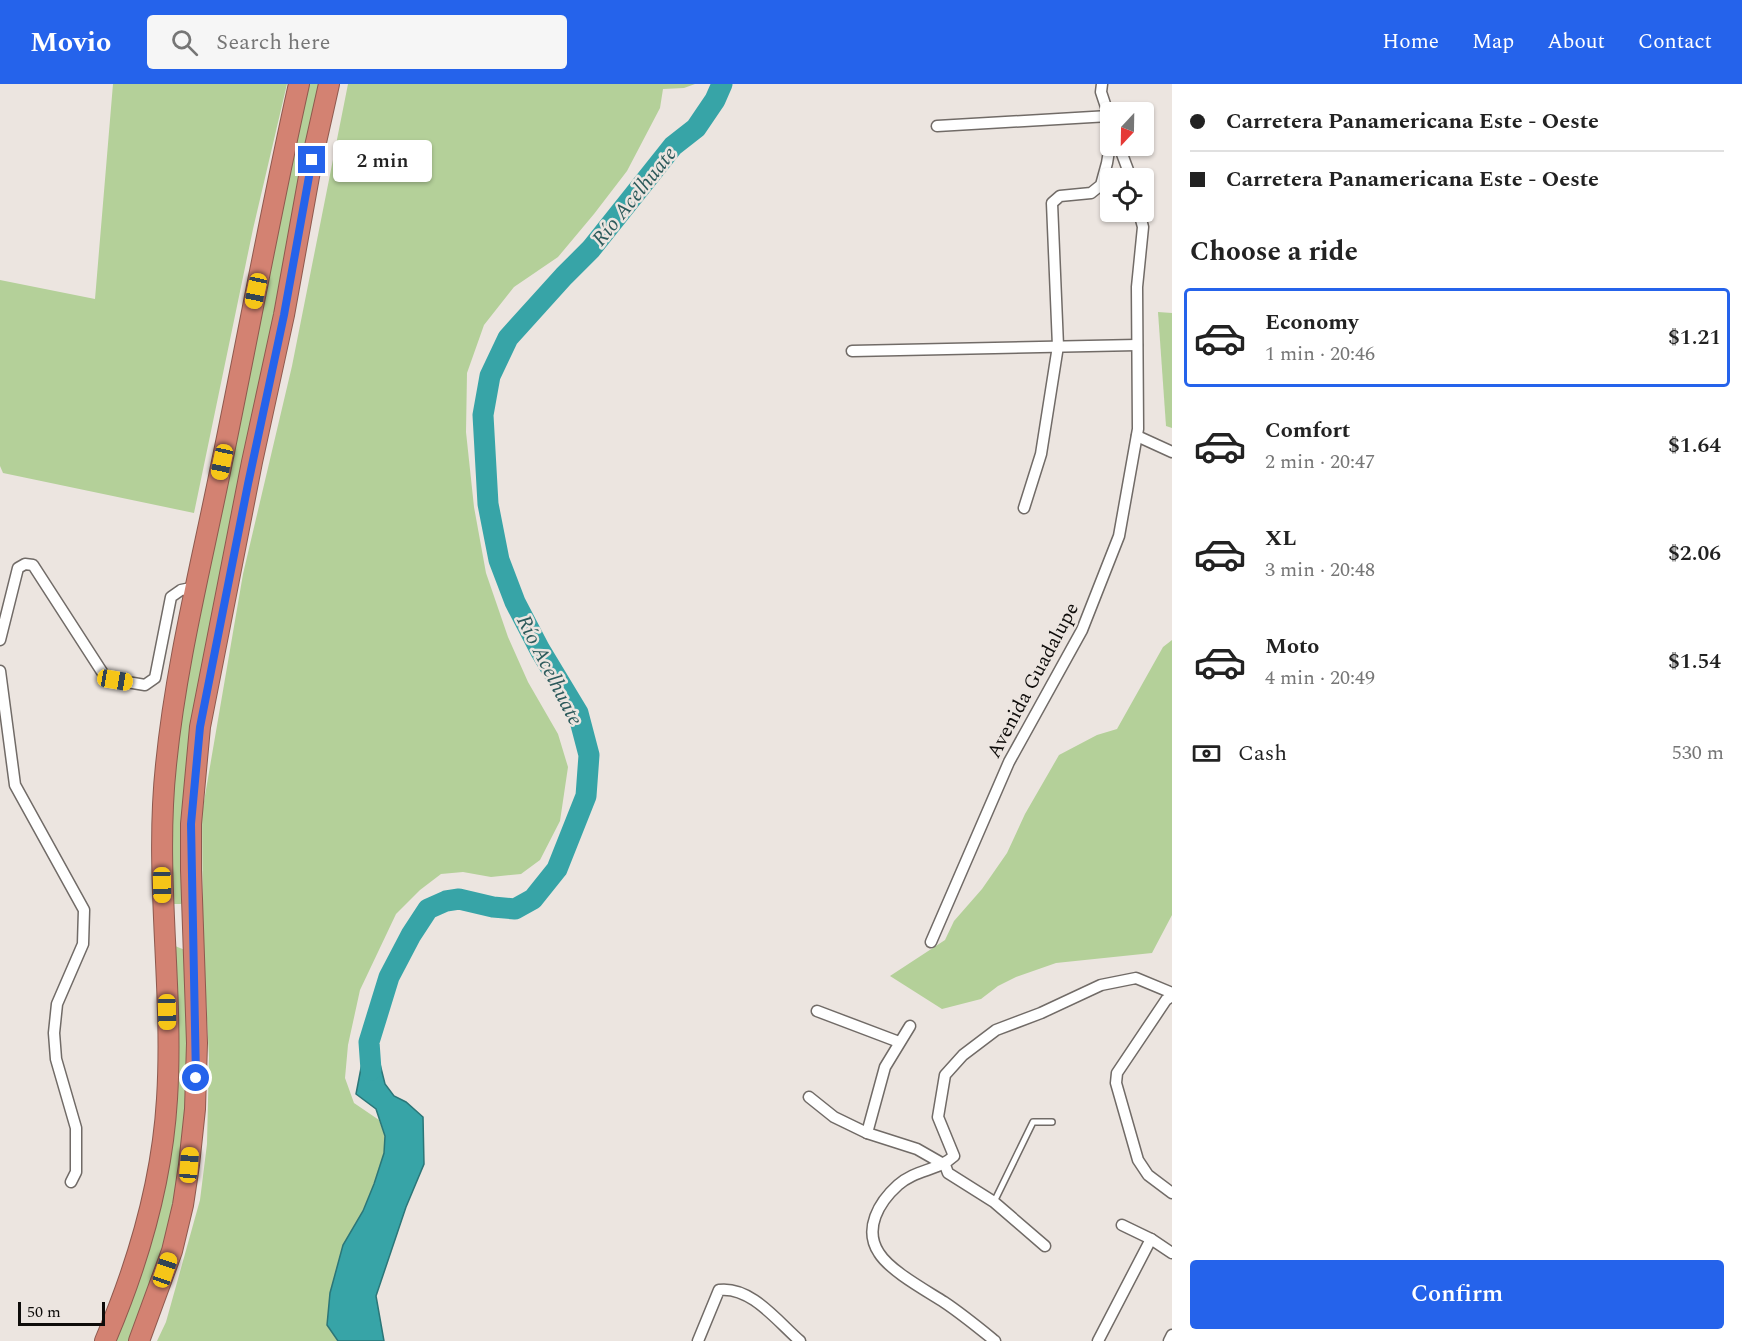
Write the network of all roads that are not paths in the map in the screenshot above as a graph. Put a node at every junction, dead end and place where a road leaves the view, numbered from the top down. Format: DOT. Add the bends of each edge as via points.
graph roads {
  1 [pos="299,84"];
  2 [pos="328,84"];
  3 [pos="1102,84"];
  4 [pos="1104,102"];
  5 [pos="1100,117"];
  6 [pos="937,126"];
  7 [pos="1108,156"];
  8 [pos="1142,222"];
  9 [pos="1137,345"];
  10 [pos="1058,346"];
  11 [pos="852,351"];
  12 [pos="1137,436"];
  13 [pos="1172,452"];
  14 [pos="1024,508"];
  15 [pos="196,587"];
  16 [pos="0,640"];
  17 [pos="0,670"];
  18 [pos="5,746"];
  19 [pos="191,902"];
  20 [pos="163,905"];
  21 [pos="931,942"];
  22 [pos="164,952"];
  23 [pos="194,952"];
  24 [pos="1172,995"];
  25 [pos="817,1011"];
  26 [pos="910,1026"];
  27 [pos="899,1042"];
  28 [pos="809,1097"];
  29 [pos="1052,1122"];
  30 [pos="867,1133"];
  31 [pos="945,1165"];
  32 [pos="71,1182"];
  33 [pos="1172,1193"];
  34 [pos="994,1202"];
  35 [pos="1122,1225"];
  36 [pos="1151,1239"];
  37 [pos="1045,1246"];
  38 [pos="1172,1253"];
  39 [pos="1172,1335"];
  40 [pos="105,1341"];
  41 [pos="139,1341"];
  42 [pos="700,1341"];
  43 [pos="800,1341"];
  44 [pos="995,1341"];
  45 [pos="1098,1341"];
  46 [pos="1169,1341"];
  1 -- 15 [label="highway"];
  2 -- 19 [label="highway" via="200,727 191,824"];
  3 -- 4 [label="street"];
  5 -- 6 [label="street"];
  7 -- 10 [label="street" via="1101,185 1091,193 1060,196 1053,203"];
  8 -- 9 [label="street, Avenida Guadalupe"];
  9 -- 10 [label="street"];
  9 -- 12 [label="street, Avenida Guadalupe"];
  10 -- 11 [label="street"];
  10 -- 14 [label="street" via="1041,454"];
  12 -- 13 [label="street"];
  12 -- 21 [label="street, Avenida Guadalupe" via="1119,536 1082,630 1009,762"];
  15 -- 16 [label="street" via="171,597 155,678 146,685 104,675 33,565 18,568"];
  15 -- 20 [label="highway" via="166,758"];
  17 -- 18 [label="street"];
  18 -- 32 [label="street" via="15,785 84,910 83,944 57,1004 54,1033 56,1059 76,1128 75,1172"];
  19 -- 20 [label="highway" via="180,911"];
  19 -- 23 [label="highway"];
  20 -- 22 [label="highway"];
  22 -- 23 [label="highway" via="168,943 179,939"];
  22 -- 40 [label="highway" via="167,1098 160,1158 135,1264"];
  23 -- 41 [label="highway" via="196,1078 189,1165 172,1251"];
  24 -- 31 [label="street" via="1136,978 1101,986 996,1030 963,1054 945,1074 938,1104 938,1117 954,1156"];
  24 -- 33 [label="street" via="1117,1073 1116,1083 1138,1160 1148,1175"];
  25 -- 27 [label="street"];
  26 -- 27 [label="street"];
  27 -- 30 [label="street" via="885,1067"];
  28 -- 30 [label="street" via="834,1117"];
  29 -- 34 [label="lane" via="1033,1122"];
  30 -- 31 [label="street" via="917,1149"];
  31 -- 34 [label="street" via="948,1173"];
  31 -- 44 [label="street" via="923,1170 898,1184 874,1217 872,1234 879,1254 897,1271"];
  34 -- 37 [label="street"];
  35 -- 36 [label="street"];
  36 -- 38 [label="street"];
  36 -- 45 [label="street"];
  39 -- 46 [label="street"];
  42 -- 43 [label="street" via="718,1290 730,1288 743,1293"];
}
